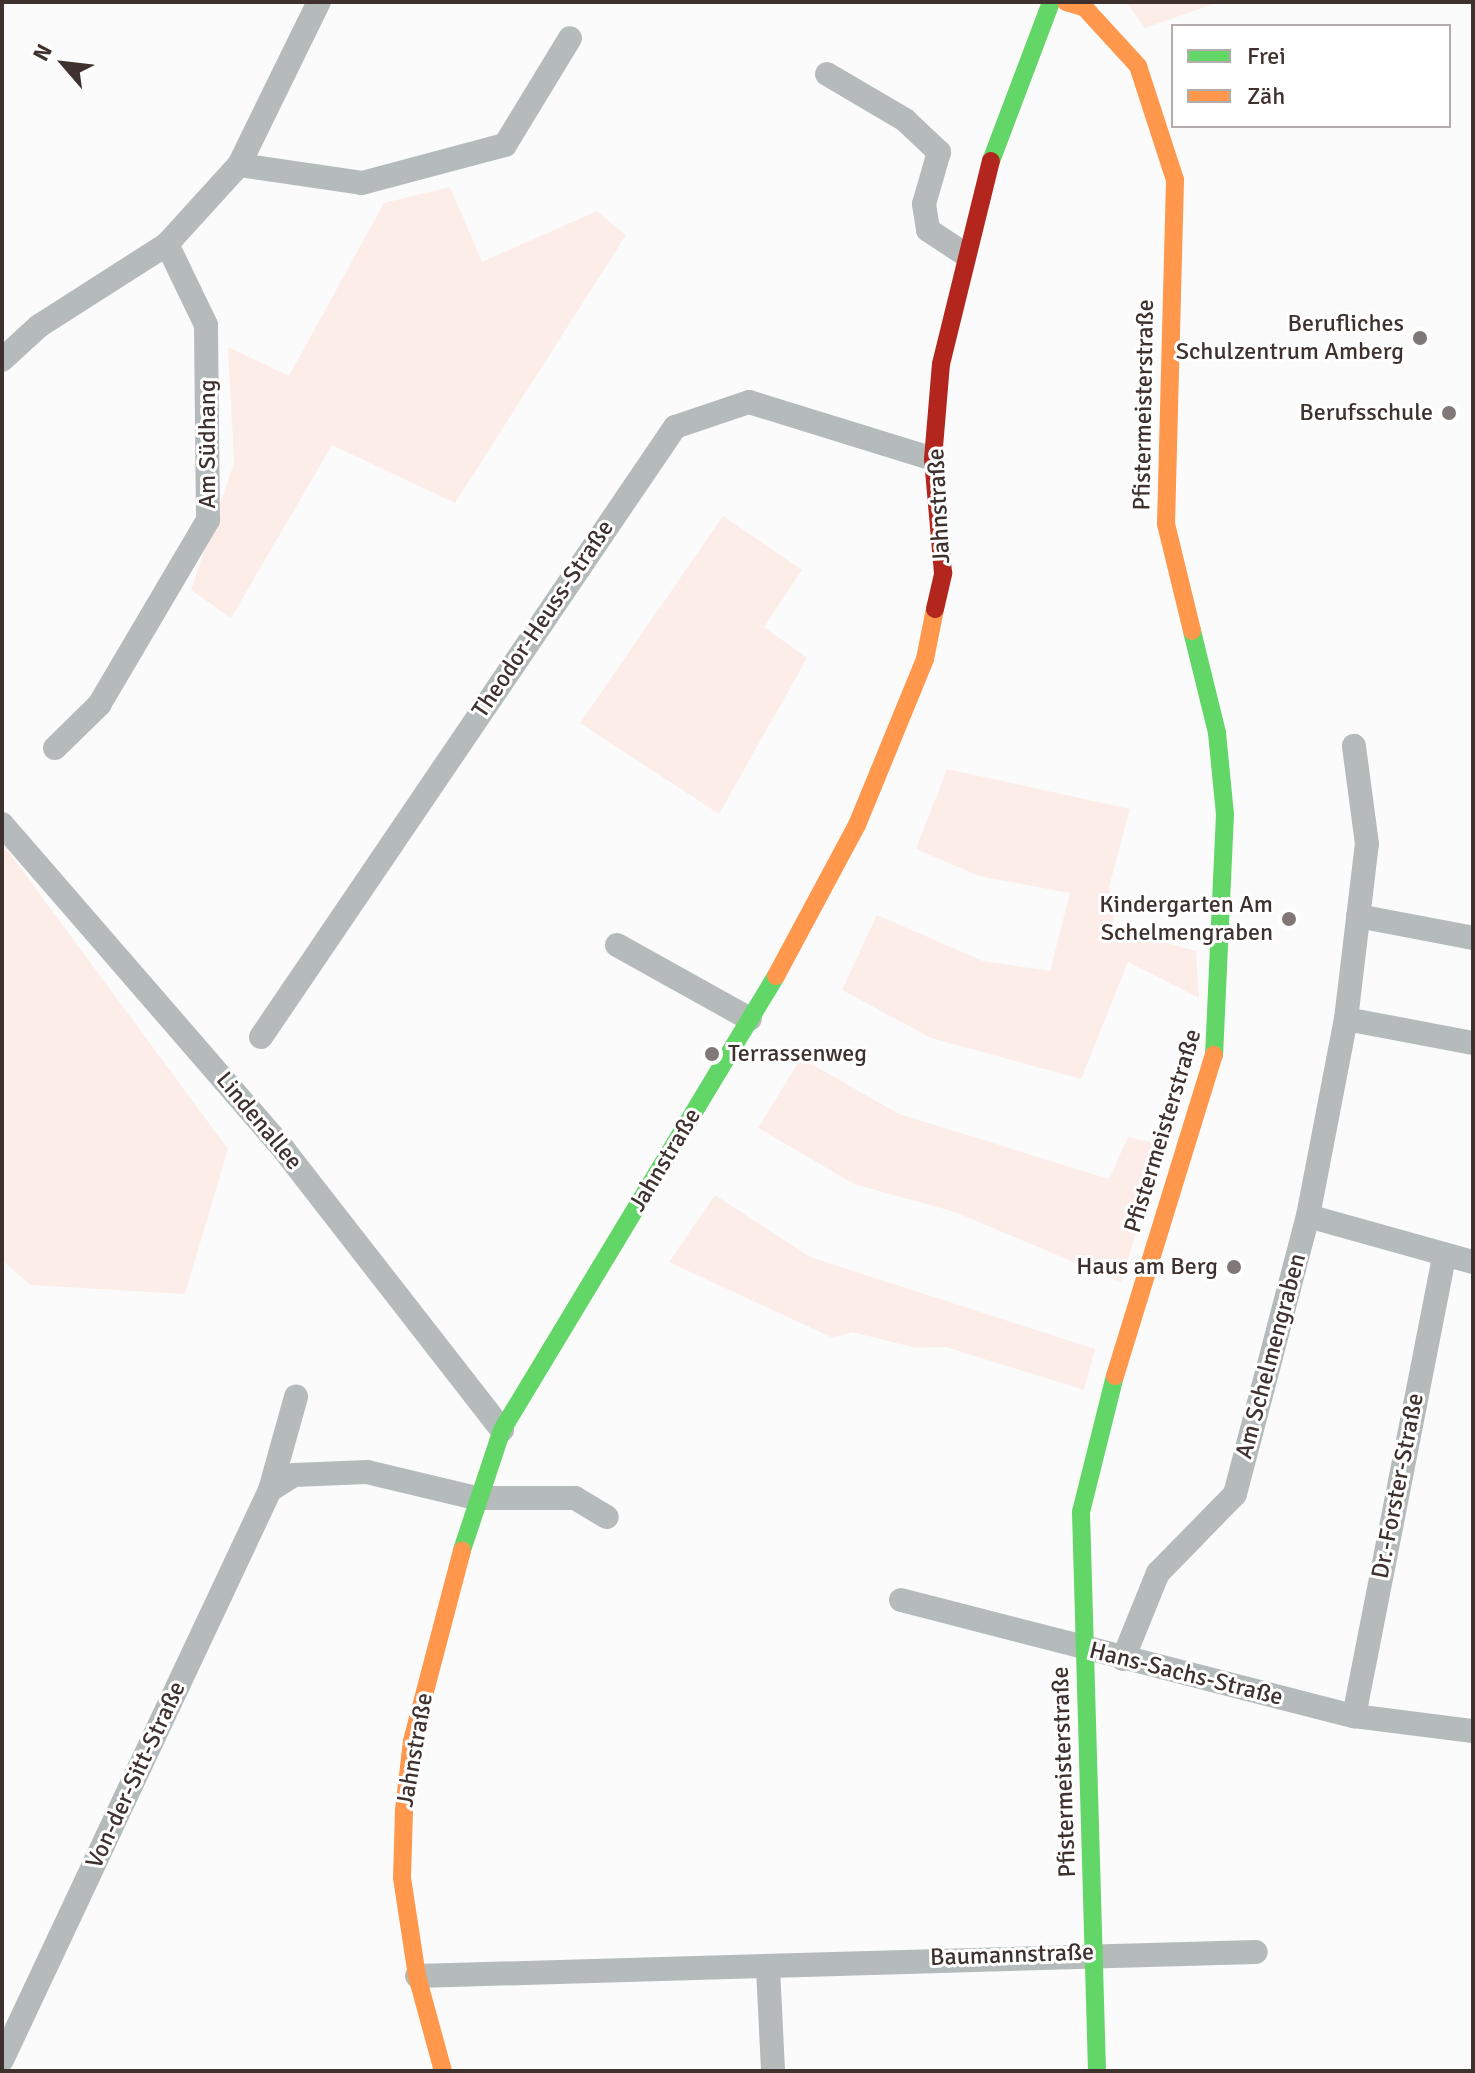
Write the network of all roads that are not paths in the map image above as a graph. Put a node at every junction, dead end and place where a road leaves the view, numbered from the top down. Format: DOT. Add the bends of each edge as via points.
graph roads {
  1 [pos="319,2"];
  2 [pos="1051,2"];
  3 [pos="1066,2"];
  4 [pos="570,38"];
  5 [pos="827,74"];
  6 [pos="239,165"];
  7 [pos="167,244"];
  8 [pos="963,253"];
  9 [pos="2,360"];
  10 [pos="933,459"];
  11 [pos="1354,746"];
  12 [pos="55,748"];
  13 [pos="2,824"];
  14 [pos="1358,916"];
  15 [pos="1473,938"];
  16 [pos="617,945"];
  17 [pos="750,1019"];
  18 [pos="1346,1019"];
  19 [pos="261,1037"];
  20 [pos="1473,1043"];
  21 [pos="1308,1216"];
  22 [pos="1444,1256"];
  23 [pos="1473,1262"];
  24 [pos="296,1397"];
  25 [pos="502,1430"];
  26 [pos="270,1490"];
  27 [pos="476,1498"];
  28 [pos="607,1517"];
  29 [pos="901,1600"];
  30 [pos="1082,1648"];
  31 [pos="1123,1659"];
  32 [pos="1354,1716"];
  33 [pos="1473,1731"];
  34 [pos="1095,1952"];
  35 [pos="1256,1952"];
  36 [pos="768,1968"];
  37 [pos="417,1976"];
  38 [pos="2,2060"];
  39 [pos="443,2071"];
  40 [pos="773,2071"];
  41 [pos="1097,2071"];
  1 -- 6 [label="street"];
  2 -- 8 [label="street, Jahnstraße"];
  3 -- 30 [label="street, Pfistermeisterstraße" via="1084,7 1138,66 1175,180 1166,524 1217,733 1225,814 1219,1039 1136,1295 1081,1512"];
  4 -- 6 [label="street" via="505,145 362,183"];
  5 -- 8 [label="street" via="905,120 939,152 924,204 928,230"];
  6 -- 7 [label="street"];
  7 -- 9 [label="street" via="39,326"];
  7 -- 12 [label="street, Am Südhang" via="206,325 208,520 99,705"];
  8 -- 10 [label="street, Jahnstraße"];
  10 -- 17 [label="street, Jahnstraße" via="943,573 925,659 857,825"];
  10 -- 19 [label="street, Theodor-Heuss-Straße" via="749,402 675,427"];
  11 -- 14 [label="street, Am Schelmengraben" via="1367,813"];
  13 -- 25 [label="street, Lindenallee" via="284,1150"];
  14 -- 15 [label="street"];
  14 -- 18 [label="street, Am Schelmengraben"];
  16 -- 17 [label="street"];
  17 -- 25 [label="street, Jahnstraße"];
  18 -- 20 [label="street"];
  18 -- 21 [label="street, Am Schelmengraben"];
  21 -- 22 [label="street"];
  21 -- 31 [label="street, Am Schelmengraben" via="1235,1494 1158,1573"];
  22 -- 23 [label="street"];
  22 -- 32 [label="street, Dr.-Forster-Straße"];
  24 -- 26 [label="street, Von-der-Sitt-Straße"];
  25 -- 27 [label="street, Jahnstraße"];
  26 -- 27 [label="street" via="294,1475 367,1472"];
  26 -- 38 [label="street, Von-der-Sitt-Straße"];
  27 -- 28 [label="street" via="575,1498"];
  27 -- 37 [label="street, Jahnstraße" via="412,1741 402,1878"];
  29 -- 30 [label="street, Hans-Sachs-Straße"];
  30 -- 31 [label="street, Hans-Sachs-Straße"];
  30 -- 34 [label="street, Pfistermeisterstraße"];
  31 -- 32 [label="street, Hans-Sachs-Straße"];
  32 -- 33 [label="street, Hans-Sachs-Straße"];
  34 -- 35 [label="street, Baumannstraße"];
  34 -- 36 [label="street, Baumannstraße"];
  34 -- 41 [label="street, Pfistermeisterstraße"];
  36 -- 37 [label="street, Baumannstraße"];
  36 -- 40 [label="street"];
  37 -- 39 [label="street, Jahnstraße"];
}
